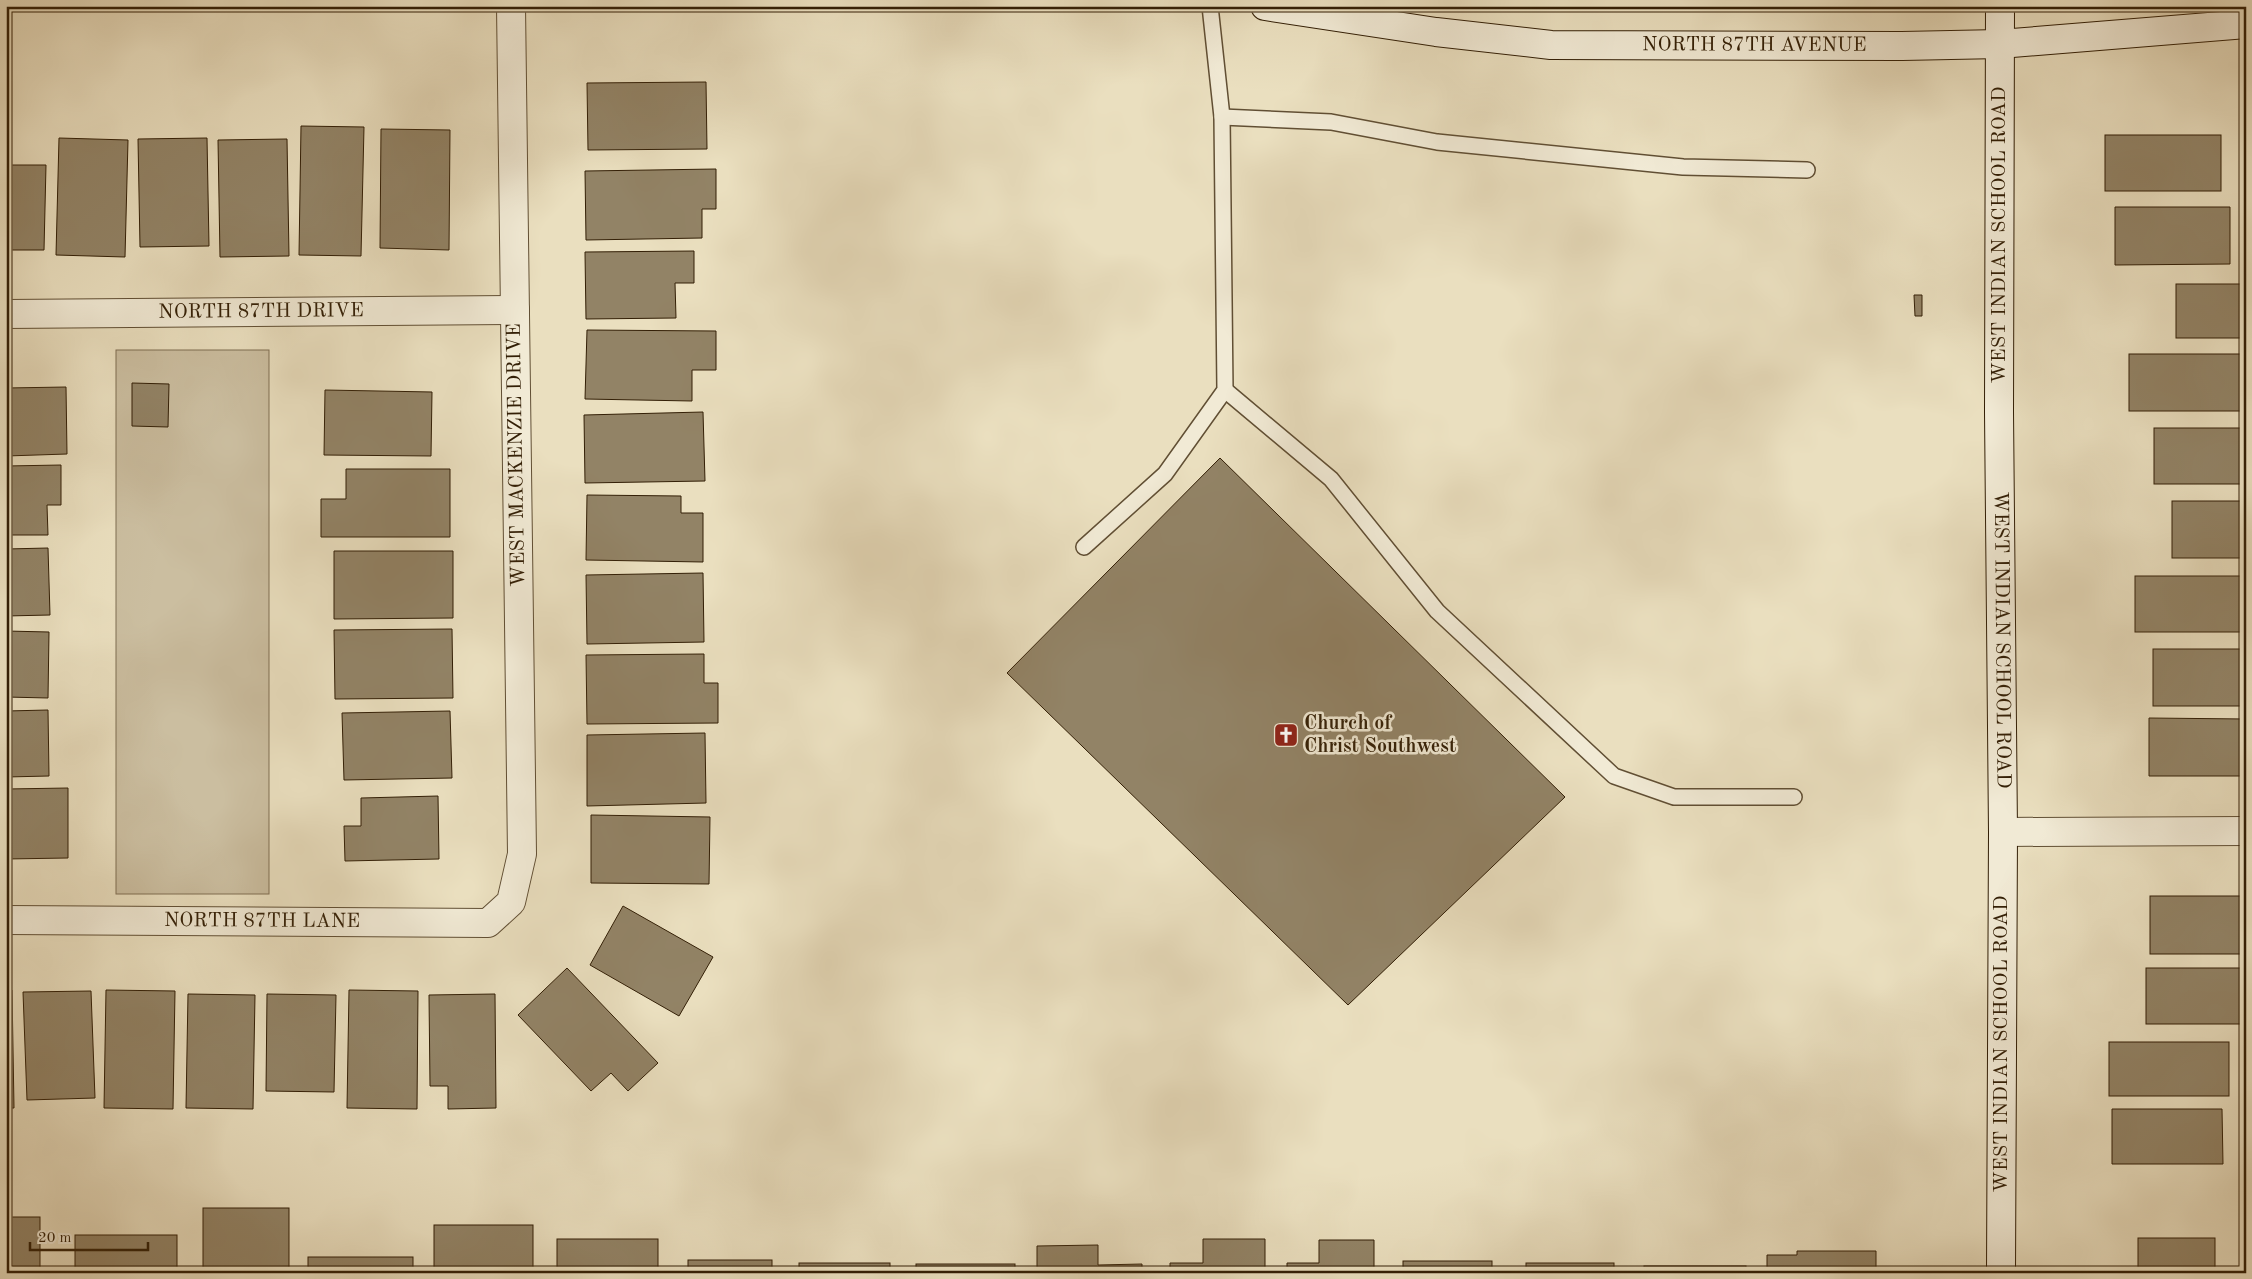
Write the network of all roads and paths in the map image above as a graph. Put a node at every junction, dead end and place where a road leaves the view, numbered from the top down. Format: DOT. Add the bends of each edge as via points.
graph roads {
  1 [pos="511,6"];
  2 [pos="1210,6"];
  3 [pos="1265,6"];
  4 [pos="2000,6"];
  5 [pos="2246,24"];
  6 [pos="2000,44"];
  7 [pos="1222,117"];
  8 [pos="1806,170"];
  9 [pos="515,310"];
  10 [pos="6,314"];
  11 [pos="1225,390"];
  12 [pos="1084,547"];
  13 [pos="1794,797"];
  14 [pos="2246,831"];
  15 [pos="2003,832"];
  16 [pos="511,902"];
  17 [pos="6,920"];
  18 [pos="2001,1273"];
  1 -- 9 [label="street, WEST MACKENZIE DRIVE"];
  2 -- 7 [label="lane"];
  3 -- 6 [label="street, NORTH 87TH AVENUE" via="1436,32 1551,45"];
  4 -- 6 [label="street, WEST INDIAN SCHOOL ROAD"];
  5 -- 6 [label="street, NORTH 87TH AVENUE"];
  6 -- 15 [label="street, WEST INDIAN SCHOOL ROAD"];
  7 -- 8 [label="lane" via="1331,122 1437,142 1683,166"];
  7 -- 11 [label="lane"];
  9 -- 10 [label="street, NORTH 87TH DRIVE"];
  9 -- 16 [label="street, WEST MACKENZIE DRIVE" via="522,854"];
  11 -- 12 [label="lane" via="1165,474"];
  11 -- 13 [label="lane" via="1331,479 1437,611 1614,776 1674,797"];
  14 -- 15 [label="street"];
  15 -- 18 [label="street, WEST INDIAN SCHOOL ROAD"];
  16 -- 17 [label="street, NORTH 87TH LANE" via="488,922"];
}
